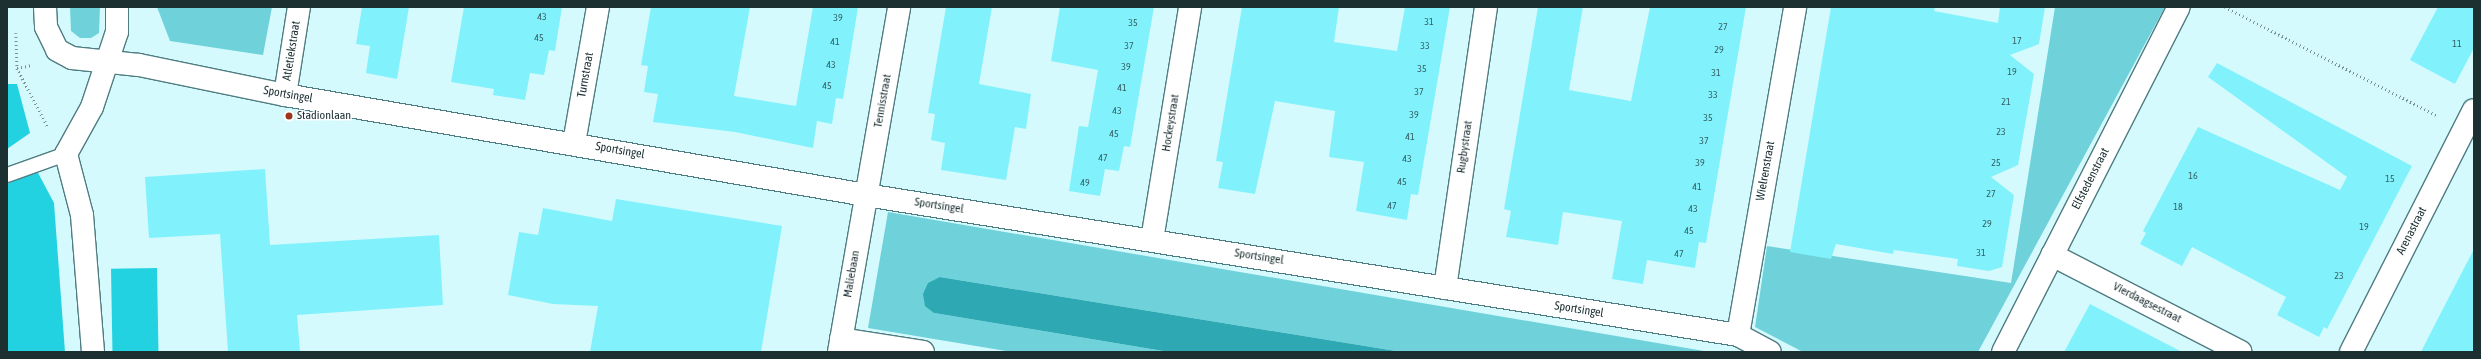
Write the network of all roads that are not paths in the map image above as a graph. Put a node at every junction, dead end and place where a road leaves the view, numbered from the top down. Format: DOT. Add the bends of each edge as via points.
graph roads {
  1 [pos="45,7"];
  2 [pos="117,7"];
  3 [pos="299,7"];
  4 [pos="598,7"];
  5 [pos="899,7"];
  6 [pos="1190,7"];
  7 [pos="1486,7"];
  8 [pos="1794,7"];
  9 [pos="2179,7"];
  10 [pos="106,62"];
  11 [pos="285,95"];
  12 [pos="2474,110"];
  13 [pos="574,143"];
  14 [pos="66,154"];
  15 [pos="7,175"];
  16 [pos="866,195"];
  17 [pos="1152,240"];
  18 [pos="2052,255"];
  19 [pos="1445,288"];
  20 [pos="1738,335"];
  21 [pos="840,345"];
  22 [pos="93,352"];
  23 [pos="923,352"];
  24 [pos="1770,352"];
  25 [pos="2003,352"];
  26 [pos="2241,352"];
  27 [pos="2351,352"];
  1 -- 10 [label="street" via="46,27 56,50 72,58"];
  2 -- 10 [label="street" via="117,32"];
  3 -- 11 [label="street, Atletiekstraat"];
  4 -- 13 [label="street, Turnstraat"];
  5 -- 16 [label="street, Tennisstraat"];
  6 -- 17 [label="street, Hockeystraat"];
  7 -- 19 [label="street, Rugbystraat"];
  8 -- 20 [label="street, Wielrenstraat"];
  9 -- 18 [label="street, Elfstedenstraat"];
  10 -- 11 [label="street, Sportsingel"];
  10 -- 14 [label="street" via="92,107"];
  11 -- 13 [label="street, Sportsingel"];
  12 -- 27 [label="street, Arenastraat"];
  13 -- 16 [label="street, Sportsingel"];
  14 -- 15 [label="lane"];
  14 -- 22 [label="street" via="82,214"];
  16 -- 17 [label="street, Sportsingel"];
  16 -- 21 [label="street, Maliebaan"];
  17 -- 19 [label="street, Sportsingel"];
  18 -- 25 [label="street, Elfstedenstraat"];
  18 -- 26 [label="street, Vierdaagsestraat"];
  19 -- 20 [label="street, Sportsingel"];
  20 -- 24 [label="street, Sportsingel"];
  21 -- 23 [label="street"];
}
